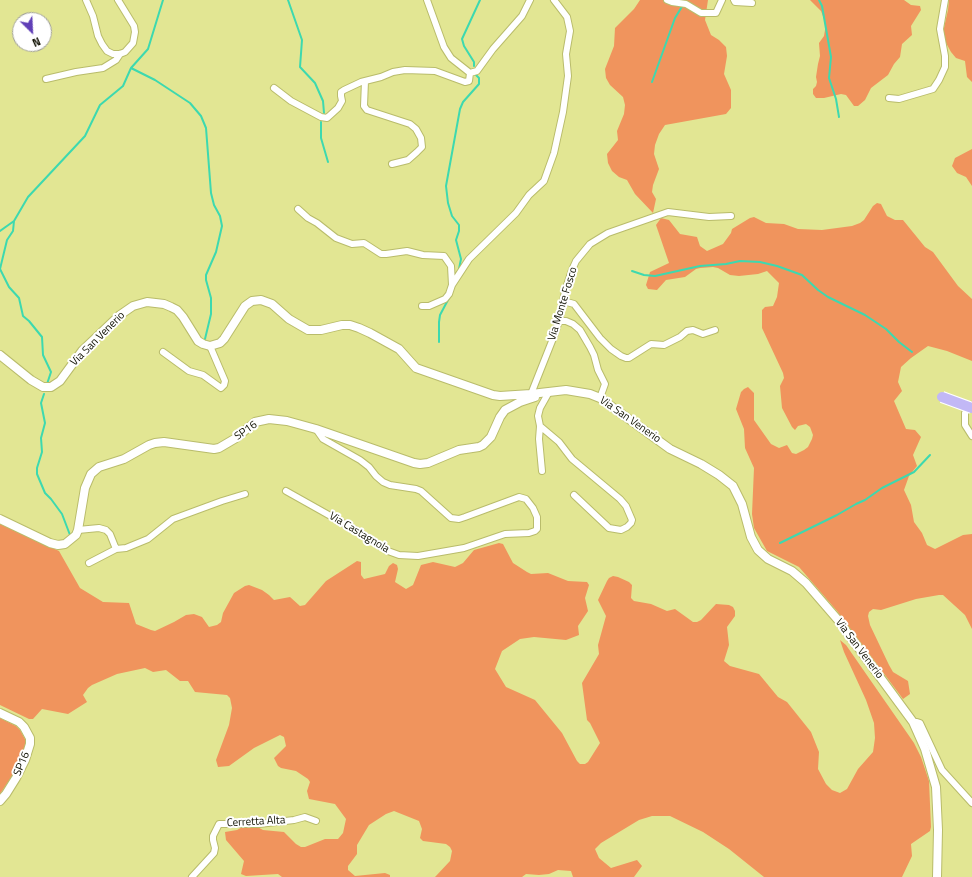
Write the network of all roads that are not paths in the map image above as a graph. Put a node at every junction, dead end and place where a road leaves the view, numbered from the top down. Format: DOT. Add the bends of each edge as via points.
graph roads {
  1 [pos="86,0"];
  2 [pos="118,0"];
  3 [pos="427,0"];
  4 [pos="530,0"];
  5 [pos="554,0"];
  6 [pos="667,0"];
  7 [pos="722,0"];
  8 [pos="734,0"];
  9 [pos="945,0"];
  10 [pos="752,3"];
  11 [pos="120,54"];
  12 [pos="470,72"];
  13 [pos="46,79"];
  14 [pos="365,81"];
  15 [pos="274,88"];
  16 [pos="889,98"];
  17 [pos="392,164"];
  18 [pos="298,209"];
  19 [pos="731,216"];
  20 [pos="452,285"];
  21 [pos="563,301"];
  22 [pos="422,306"];
  23 [pos="559,321"];
  24 [pos="714,330"];
  25 [pos="210,346"];
  26 [pos="163,352"];
  27 [pos="0,354"];
  28 [pos="549,392"];
  29 [pos="531,394"];
  30 [pos="942,397"];
  31 [pos="600,398"];
  32 [pos="972,404"];
  33 [pos="972,408"];
  34 [pos="540,426"];
  35 [pos="316,429"];
  36 [pos="972,436"];
  37 [pos="542,471"];
  38 [pos="286,490"];
  39 [pos="244,494"];
  40 [pos="574,495"];
  41 [pos="0,519"];
  42 [pos="78,530"];
  43 [pos="116,549"];
  44 [pos="89,563"];
  45 [pos="0,713"];
  46 [pos="913,722"];
  47 [pos="0,801"];
  48 [pos="972,803"];
  49 [pos="316,821"];
  50 [pos="192,877"];
  51 [pos="937,877"];
  1 -- 11 [label="street" via="102,44 107,51"];
  2 -- 11 [label="street" via="135,32 133,43"];
  3 -- 12 [label="street" via="444,47 451,58"];
  4 -- 12 [label="street" via="522,16 477,71"];
  5 -- 20 [label="street" via="567,17 570,31 566,54 568,76 554,153 544,181 469,259"];
  6 -- 7 [label="street" via="686,4 701,13 716,13"];
  8 -- 10 [label="street"];
  9 -- 16 [label="street" via="940,29 945,67 939,80 933,89 899,99"];
  11 -- 13 [label="street" via="116,60 103,68"];
  12 -- 14 [label="street" via="469,81 466,82 435,71 405,70"];
  14 -- 15 [label="street" via="341,92 342,101 327,118 320,118"];
  14 -- 17 [label="street" via="364,106 367,110 410,124 421,138 422,147 417,152 408,160"];
  18 -- 20 [label="street" via="336,238 352,244 364,243 381,254 407,251 444,256 451,266"];
  19 -- 21 [label="street, Via Monte Fosco" via="668,212 608,233 590,244 576,261"];
  20 -- 22 [label="street" via="445,299 430,306"];
  21 -- 23 [label="street, Via Monte Fosco"];
  21 -- 24 [label="street" via="574,304 600,338 611,349 626,358 651,344 664,345 687,331 693,330 703,334"];
  23 -- 29 [label="street, Via Monte Fosco"];
  23 -- 31 [label="street" via="573,324 580,330 590,347 605,384"];
  25 -- 26 [label="street" via="225,381 220,388 203,374 189,371"];
  25 -- 27 [label="street, Via San Venerio" via="198,341 177,310 164,304 147,302 133,306 120,315 82,351 60,381 51,387 43,387 31,380"];
  25 -- 29 [label="street, Via San Venerio" via="224,339 245,306 252,301 261,300 272,304 289,319 308,330 350,325 370,333 399,349 416,368 427,373 449,378 493,395"];
  28 -- 29 [label="street, Via San Venerio"];
  28 -- 31 [label="street, Via San Venerio" via="576,391"];
  28 -- 34 [label="street" via="540,408"];
  28 -- 35 [label="street, SP16 / SP16" via="505,410 491,437 483,445 454,452 428,463 414,463"];
  30 -- 33 [label="highway, bridge"];
  31 -- 46 [label="street, Via San Venerio" via="670,449 702,464 732,486 742,504 751,537 758,550 806,583 838,620"];
  32 -- 36 [label="street" via="965,413 965,425"];
  34 -- 37 [label="street" via="538,439"];
  34 -- 40 [label="street" via="559,442 572,459 620,499 628,509 631,523 621,530 609,528"];
  35 -- 38 [label="street, Via Castagnola" via="323,439 360,460 383,482 421,491 451,518 459,519 519,496 526,499 534,508 537,529 529,533 504,534 464,548 418,556 399,555 388,551"];
  35 -- 42 [label="street, SP16 / SP16" via="269,419 256,422 219,448 164,442 149,445 129,456 99,467 91,474 83,497"];
  39 -- 43 [label="street" via="173,519 148,539 126,548"];
  41 -- 42 [label="street" via="58,545 72,540"];
  42 -- 43 [label="street" via="106,530"];
  43 -- 44 [label="street"];
  45 -- 47 [label="street, SP16 / SP16" via="19,722 30,738 25,760"];
  46 -- 48 [label="street" via="922,726 942,770"];
  46 -- 51 [label="street, Via San Venerio" via="925,749 936,788"];
  49 -- 50 [label="street, Cerretta Alta" via="305,817 260,824 219,824 213,836 214,853"];
}
